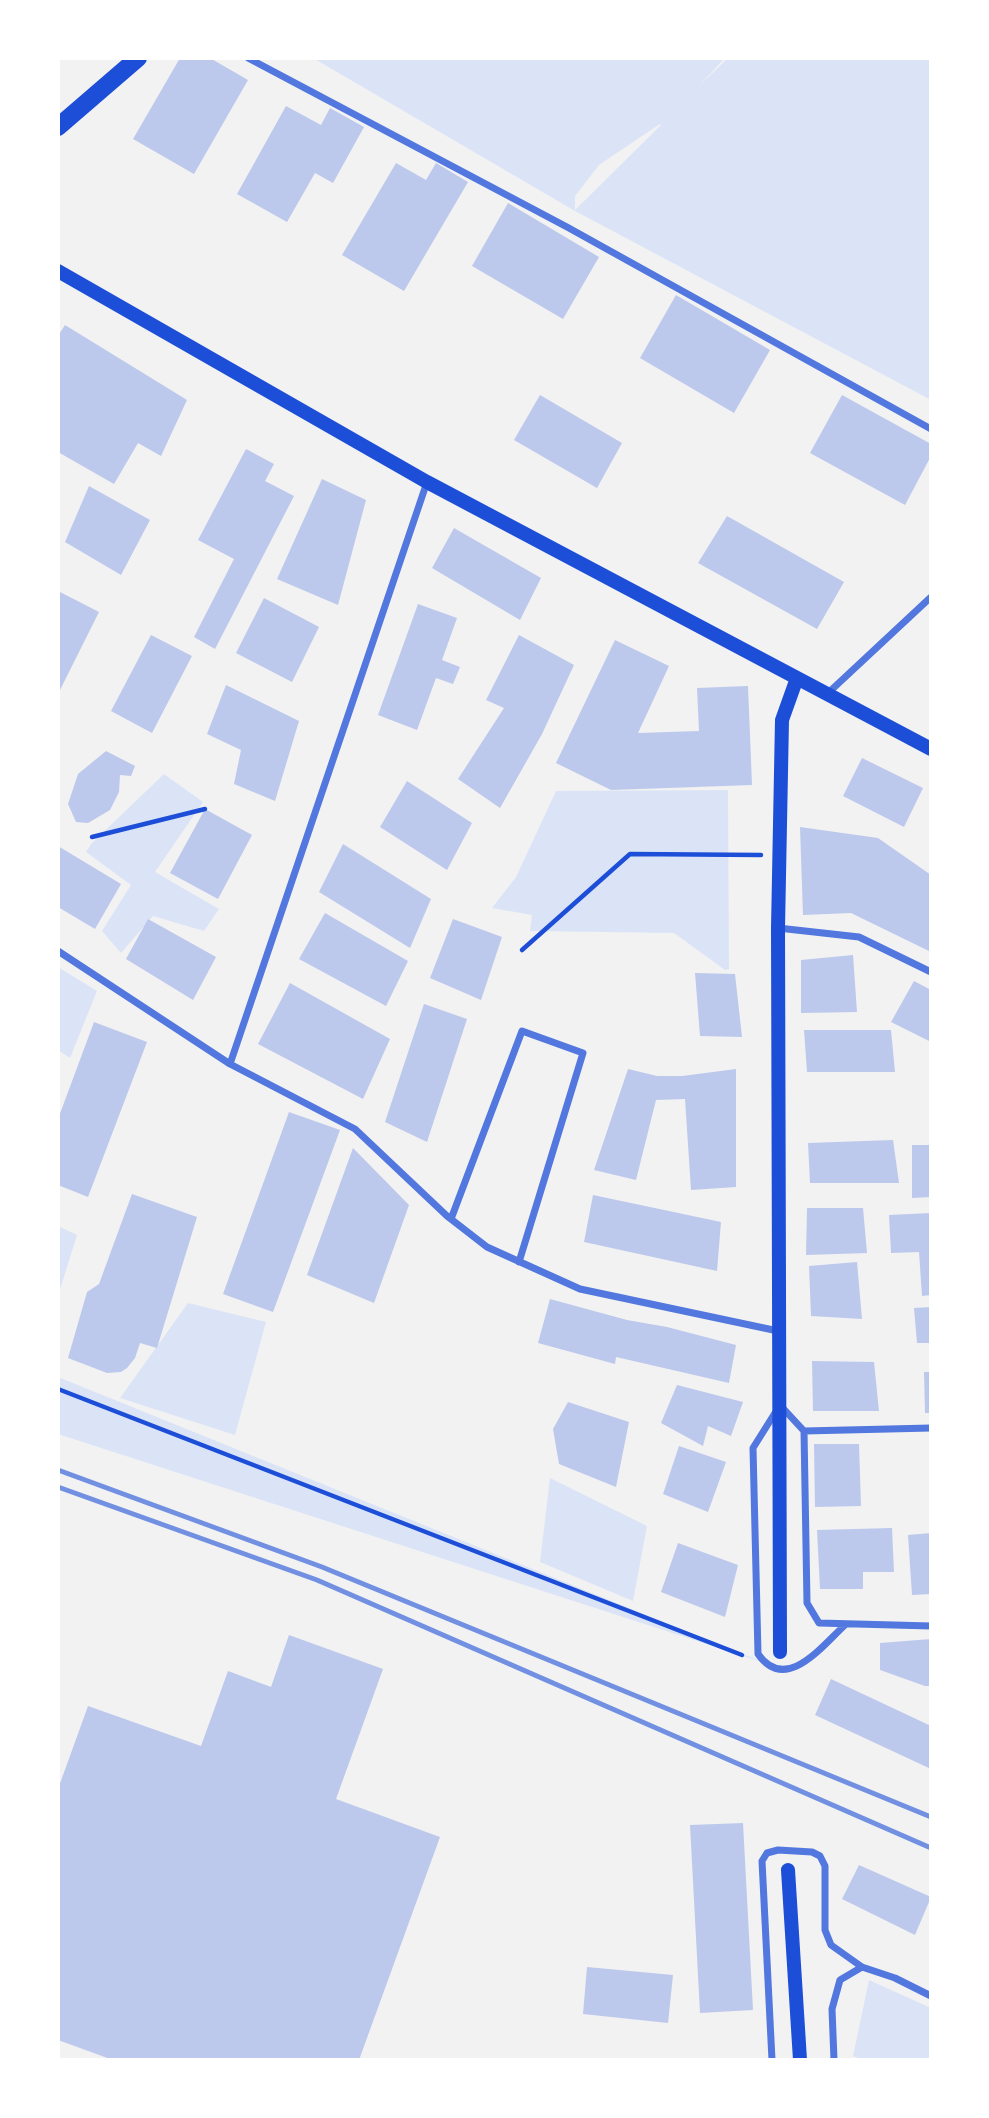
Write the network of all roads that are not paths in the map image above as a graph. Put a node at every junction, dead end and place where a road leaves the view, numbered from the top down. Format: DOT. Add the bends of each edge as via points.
graph roads {
  1 [pos="138,58"];
  2 [pos="248,58"];
  3 [pos="58,127"];
  4 [pos="58,271"];
  5 [pos="931,429"];
  6 [pos="427,482"];
  7 [pos="931,597"];
  8 [pos="797,678"];
  9 [pos="827,694"];
  10 [pos="931,749"];
  11 [pos="778,928"];
  12 [pos="58,951"];
  13 [pos="931,972"];
  14 [pos="230,1064"];
  15 [pos="451,1219"];
  16 [pos="519,1262"];
  17 [pos="780,1331"];
  18 [pos="780,1405"];
  19 [pos="931,1429"];
  20 [pos="804,1431"];
  21 [pos="845,1625"];
  22 [pos="931,1626"];
  23 [pos="780,1652"];
  24 [pos="788,1870"];
  25 [pos="862,1967"];
  26 [pos="931,1996"];
  27 [pos="772,2060"];
  28 [pos="800,2060"];
  29 [pos="834,2060"];
  1 -- 3 [label="main road"];
  2 -- 5 [label="street" via="567,227"];
  4 -- 6 [label="main road"];
  6 -- 8 [label="main road"];
  6 -- 14 [label="street"];
  7 -- 9 [label="street"];
  8 -- 9 [label="main road"];
  8 -- 11 [label="main road" via="782,719"];
  9 -- 10 [label="main road"];
  11 -- 13 [label="street" via="859,937"];
  11 -- 17 [label="main road"];
  12 -- 14 [label="street"];
  14 -- 15 [label="street" via="355,1129"];
  15 -- 16 [label="street" via="487,1247"];
  15 -- 16 [label="street" via="522,1031 583,1053"];
  16 -- 17 [label="street" via="580,1289"];
  17 -- 18 [label="main road"];
  18 -- 20 [label="street"];
  18 -- 21 [label="street" via="753,1448 758,1654 771,1668 805,1664"];
  18 -- 23 [label="main road"];
  19 -- 20 [label="street"];
  20 -- 21 [label="street" via="807,1603 819,1623"];
  21 -- 22 [label="street"];
  24 -- 28 [label="main road"];
  25 -- 26 [label="street"];
  25 -- 27 [label="street" via="831,1945 825,1930 825,1866 820,1856 778,1850 767,1853 762,1861"];
  25 -- 29 [label="street" via="840,1980 832,2009"];
}
